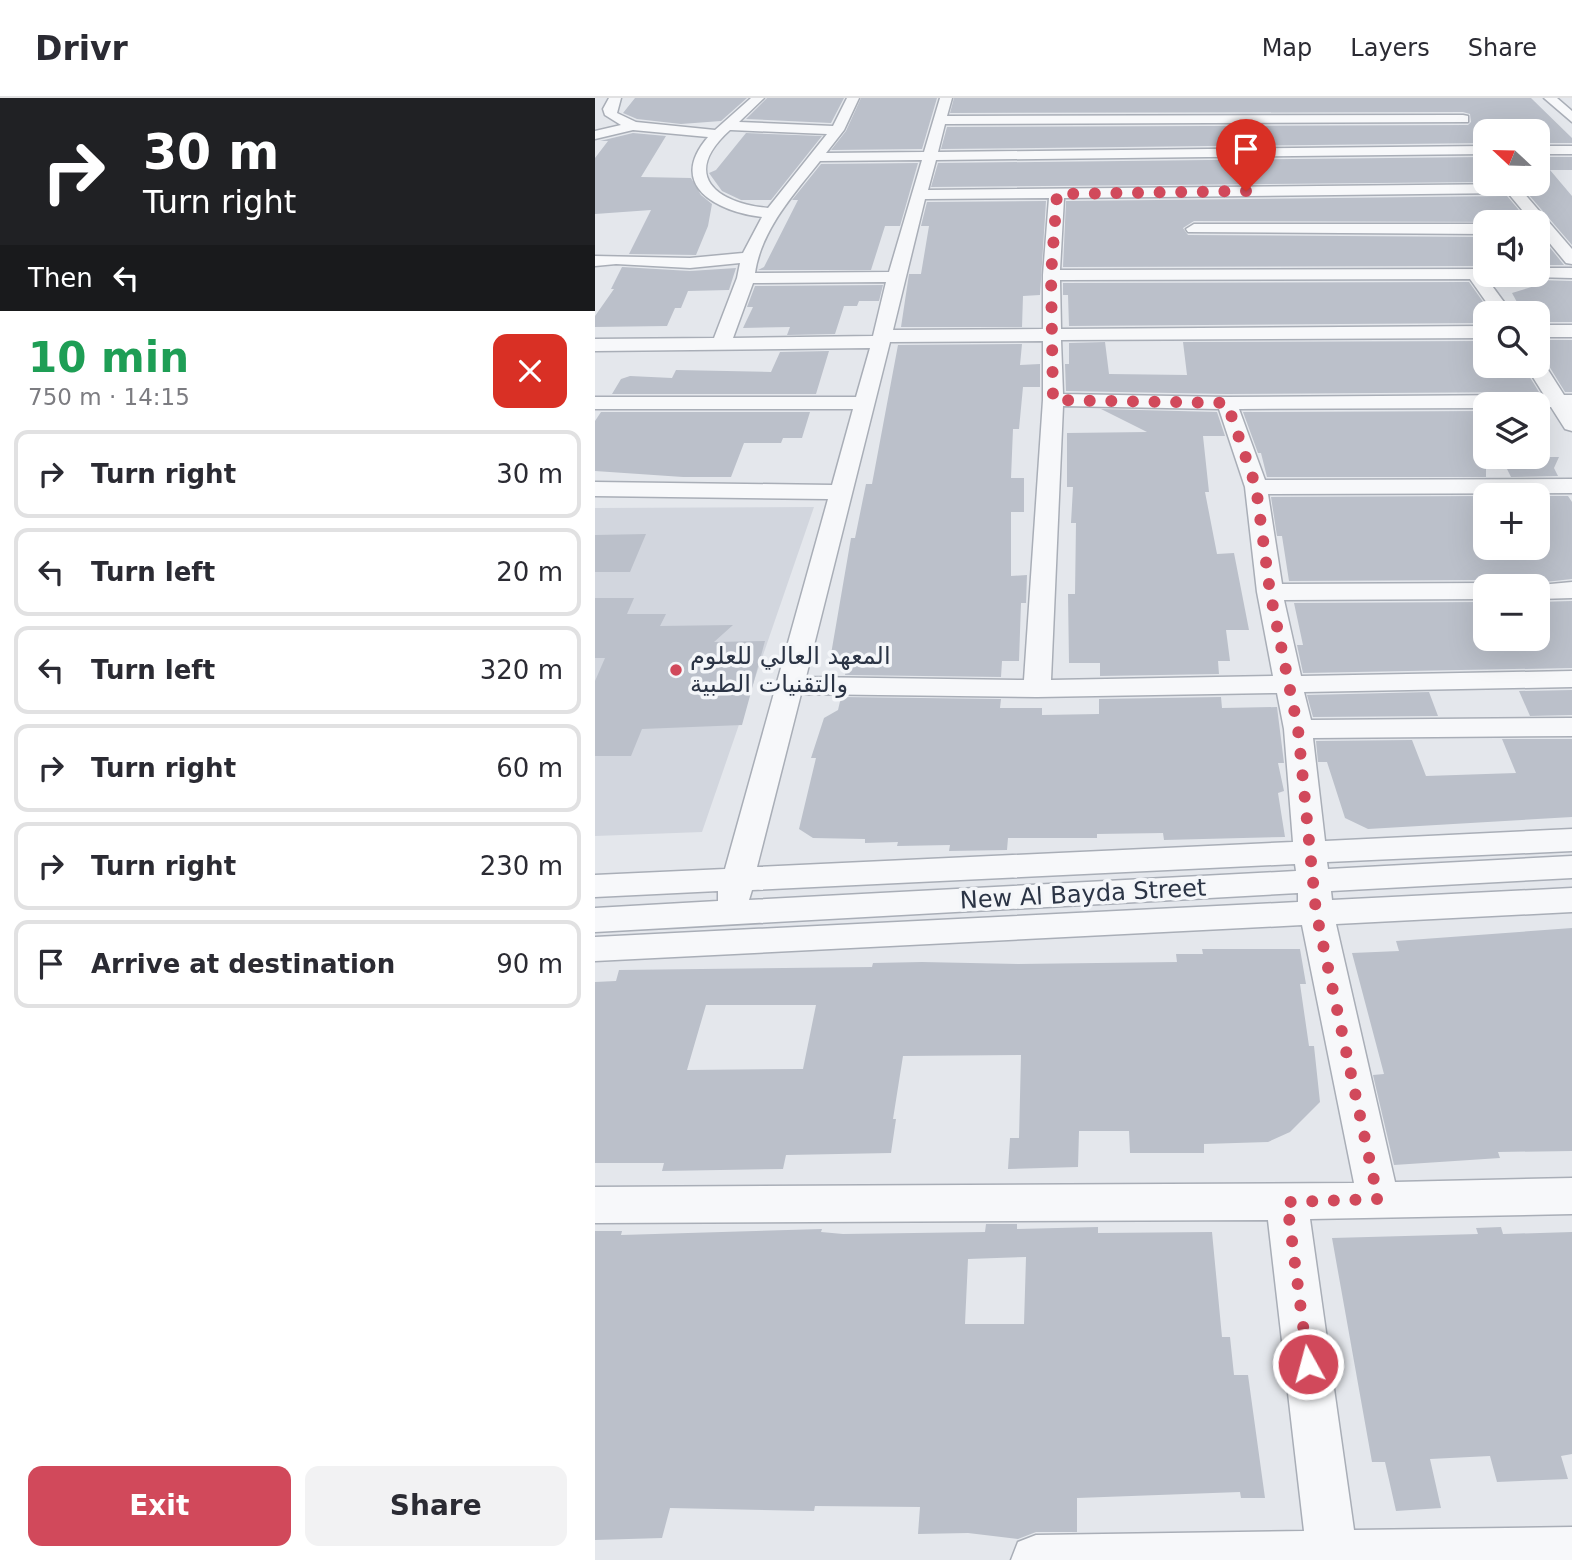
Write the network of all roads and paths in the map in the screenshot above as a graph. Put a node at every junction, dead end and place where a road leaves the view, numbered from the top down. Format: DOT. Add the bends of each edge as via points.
graph roads {
  1 [pos="615,98"];
  2 [pos="758,98"];
  3 [pos="853,98"];
  4 [pos="1551,98"];
  5 [pos="1450,105"];
  6 [pos="944,109"];
  7 [pos="1571,116"];
  8 [pos="595,121"];
  9 [pos="626,123"];
  10 [pos="724,130"];
  11 [pos="837,130"];
  12 [pos="595,135"];
  13 [pos="1473,135"];
  14 [pos="1473,140"];
  15 [pos="1473,140"];
  16 [pos="1234,149"];
  17 [pos="1551,150"];
  18 [pos="1572,150"];
  19 [pos="931,155"];
  20 [pos="817,157"];
  21 [pos="1473,182"];
  22 [pos="1057,194"];
  23 [pos="921,195"];
  24 [pos="772,213"];
  25 [pos="1192,217"];
  26 [pos="1473,228"];
  27 [pos="1550,238"];
  28 [pos="749,257"];
  29 [pos="1572,259"];
  30 [pos="595,261"];
  31 [pos="1572,273"];
  32 [pos="1473,274"];
  33 [pos="1550,274"];
  34 [pos="1051,275"];
  35 [pos="896,277"];
  36 [pos="746,278"];
  37 [pos="1550,331"];
  38 [pos="1572,331"];
  39 [pos="1473,332"];
  40 [pos="1053,333"];
  41 [pos="882,339"];
  42 [pos="722,343"];
  43 [pos="595,345"];
  44 [pos="1546,378"];
  45 [pos="1053,400"];
  46 [pos="1565,401"];
  47 [pos="595,403"];
  48 [pos="865,403"];
  49 [pos="1227,403"];
  50 [pos="1572,425"];
  51 [pos="1572,486"];
  52 [pos="1256,487"];
  53 [pos="595,489"];
  54 [pos="841,492"];
  55 [pos="1572,590"];
  56 [pos="1473,591"];
  57 [pos="1550,591"];
  58 [pos="1270,592"];
  59 [pos="1572,679"];
  60 [pos="1289,683"];
  61 [pos="790,685"];
  62 [pos="1037,689"];
  63 [pos="1572,726"];
  64 [pos="1298,729"];
  65 [pos="1572,840"];
  66 [pos="595,866"];
  67 [pos="1572,867"];
  68 [pos="741,869"];
  69 [pos="1313,882"];
  70 [pos="595,886"];
  71 [pos="1572,900"];
  72 [pos="595,920"];
  73 [pos="725,928"];
  74 [pos="595,949"];
  75 [pos="1572,1196"];
  76 [pos="1378,1199"];
  77 [pos="1287,1202"];
  78 [pos="595,1205"];
  79 [pos="1572,1552"];
  80 [pos="1333,1557"];
  81 [pos="1036,1560"];
  1 -- 9 [label="street" via="609,109"];
  2 -- 10 [label="street"];
  3 -- 11 [label="street"];
  4 -- 7 [label="street"];
  5 -- 13 [label="street"];
  6 -- 16 [label="street"];
  6 -- 19 [label="street"];
  8 -- 9 [label="street"];
  9 -- 10 [label="street"];
  9 -- 12 [label="street"];
  10 -- 11 [label="street"];
  10 -- 24 [label="street" via="698,166 703,184 726,205"];
  11 -- 20 [label="street"];
  14 -- 16 [label="street"];
  15 -- 16 [label="street"];
  16 -- 19 [label="street"];
  16 -- 21 [label="street"];
  16 -- 25 [label="street"];
  17 -- 18 [label="street"];
  19 -- 20 [label="street"];
  19 -- 23 [label="street"];
  20 -- 24 [label="street"];
  22 -- 23 [label="street"];
  22 -- 25 [label="street"];
  22 -- 34 [label="street"];
  23 -- 35 [label="street"];
  24 -- 28 [label="street"];
  25 -- 26 [label="street"];
  27 -- 29 [label="street"];
  28 -- 30 [label="street" via="690,263"];
  28 -- 36 [label="street"];
  31 -- 33 [label="street"];
  32 -- 34 [label="street" via="1199,268"];
  34 -- 40 [label="street"];
  35 -- 36 [label="street"];
  35 -- 41 [label="street"];
  36 -- 42 [label="street"];
  37 -- 38 [label="street"];
  39 -- 40 [label="street"];
  40 -- 41 [label="street"];
  40 -- 45 [label="street"];
  41 -- 42 [label="street"];
  41 -- 48 [label="street"];
  42 -- 43 [label="street"];
  44 -- 46 [label="street"];
  45 -- 49 [label="street"];
  45 -- 62 [label="street"];
  46 -- 49 [label="street"];
  46 -- 50 [label="street"];
  47 -- 48 [label="street"];
  48 -- 54 [label="street"];
  49 -- 52 [label="street"];
  51 -- 52 [label="street"];
  52 -- 58 [label="street"];
  53 -- 54 [label="street"];
  54 -- 61 [label="street"];
  55 -- 57 [label="street"];
  56 -- 58 [label="street"];
  58 -- 60 [label="street"];
  59 -- 60 [label="street"];
  60 -- 62 [label="street"];
  60 -- 64 [label="street"];
  61 -- 62 [label="street"];
  61 -- 68 [label="street"];
  63 -- 64 [label="street"];
  64 -- 69 [label="street"];
  65 -- 69 [label="street"];
  66 -- 68 [label="street"];
  67 -- 69 [label="street, New Al Bayda Street"];
  68 -- 69 [label="street"];
  68 -- 70 [label="street"];
  68 -- 73 [label="street"];
  69 -- 71 [label="street, New Al Bayda Street"];
  69 -- 73 [label="street, New Al Bayda Street"];
  69 -- 76 [label="street"];
  72 -- 73 [label="street, New Al Bayda Street"];
  73 -- 74 [label="street, New Al Bayda Street"];
  75 -- 76 [label="street"];
  76 -- 77 [label="street"];
  77 -- 78 [label="street"];
  77 -- 80 [label="street"];
  79 -- 80 [label="street"];
  80 -- 81 [label="street"];
}
